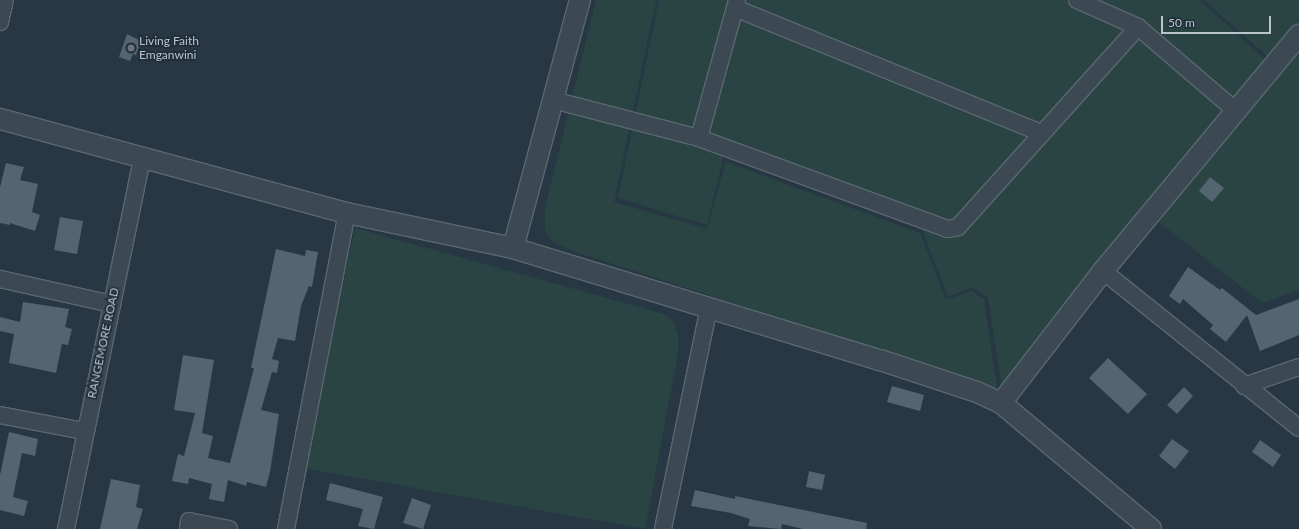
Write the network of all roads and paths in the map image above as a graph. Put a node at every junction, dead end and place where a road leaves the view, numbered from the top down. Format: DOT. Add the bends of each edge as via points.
graph roads {
  1 [pos="5,0"];
  2 [pos="580,0"];
  3 [pos="1077,0"];
  4 [pos="736,4"];
  5 [pos="0,22"];
  6 [pos="1138,27"];
  7 [pos="1299,35"];
  8 [pos="553,100"];
  9 [pos="1236,110"];
  10 [pos="0,119"];
  11 [pos="1042,133"];
  12 [pos="699,138"];
  13 [pos="142,158"];
  14 [pos="347,213"];
  15 [pos="513,248"];
  16 [pos="1103,271"];
  17 [pos="0,279"];
  18 [pos="112,304"];
  19 [pos="710,307"];
  20 [pos="1299,367"];
  21 [pos="1244,386"];
  22 [pos="1001,403"];
  23 [pos="0,415"];
  24 [pos="1299,428"];
  25 [pos="84,431"];
  26 [pos="66,529"];
  27 [pos="188,529"];
  28 [pos="229,529"];
  29 [pos="286,529"];
  30 [pos="663,529"];
  31 [pos="1151,529"];
  1 -- 5 [label="street"];
  2 -- 8 [label="street"];
  3 -- 6 [label="street"];
  4 -- 11 [label="street"];
  4 -- 12 [label="street"];
  6 -- 9 [label="street"];
  6 -- 11 [label="street"];
  7 -- 9 [label="street"];
  8 -- 12 [label="street"];
  8 -- 15 [label="street"];
  9 -- 16 [label="street"];
  10 -- 13 [label="street"];
  11 -- 12 [label="street" via="958,227 947,229"];
  13 -- 14 [label="street"];
  13 -- 18 [label="street, RANGEMORE ROAD"];
  14 -- 15 [label="street"];
  14 -- 29 [label="street"];
  15 -- 19 [label="street"];
  16 -- 21 [label="street"];
  16 -- 22 [label="street"];
  17 -- 18 [label="street"];
  18 -- 25 [label="street, RANGEMORE ROAD"];
  19 -- 22 [label="street" via="977,392"];
  19 -- 30 [label="street"];
  20 -- 21 [label="street"];
  21 -- 24 [label="street"];
  22 -- 31 [label="street"];
  23 -- 25 [label="street"];
  25 -- 26 [label="street, RANGEMORE ROAD"];
  27 -- 28 [label="street" via="189,521"];
}
